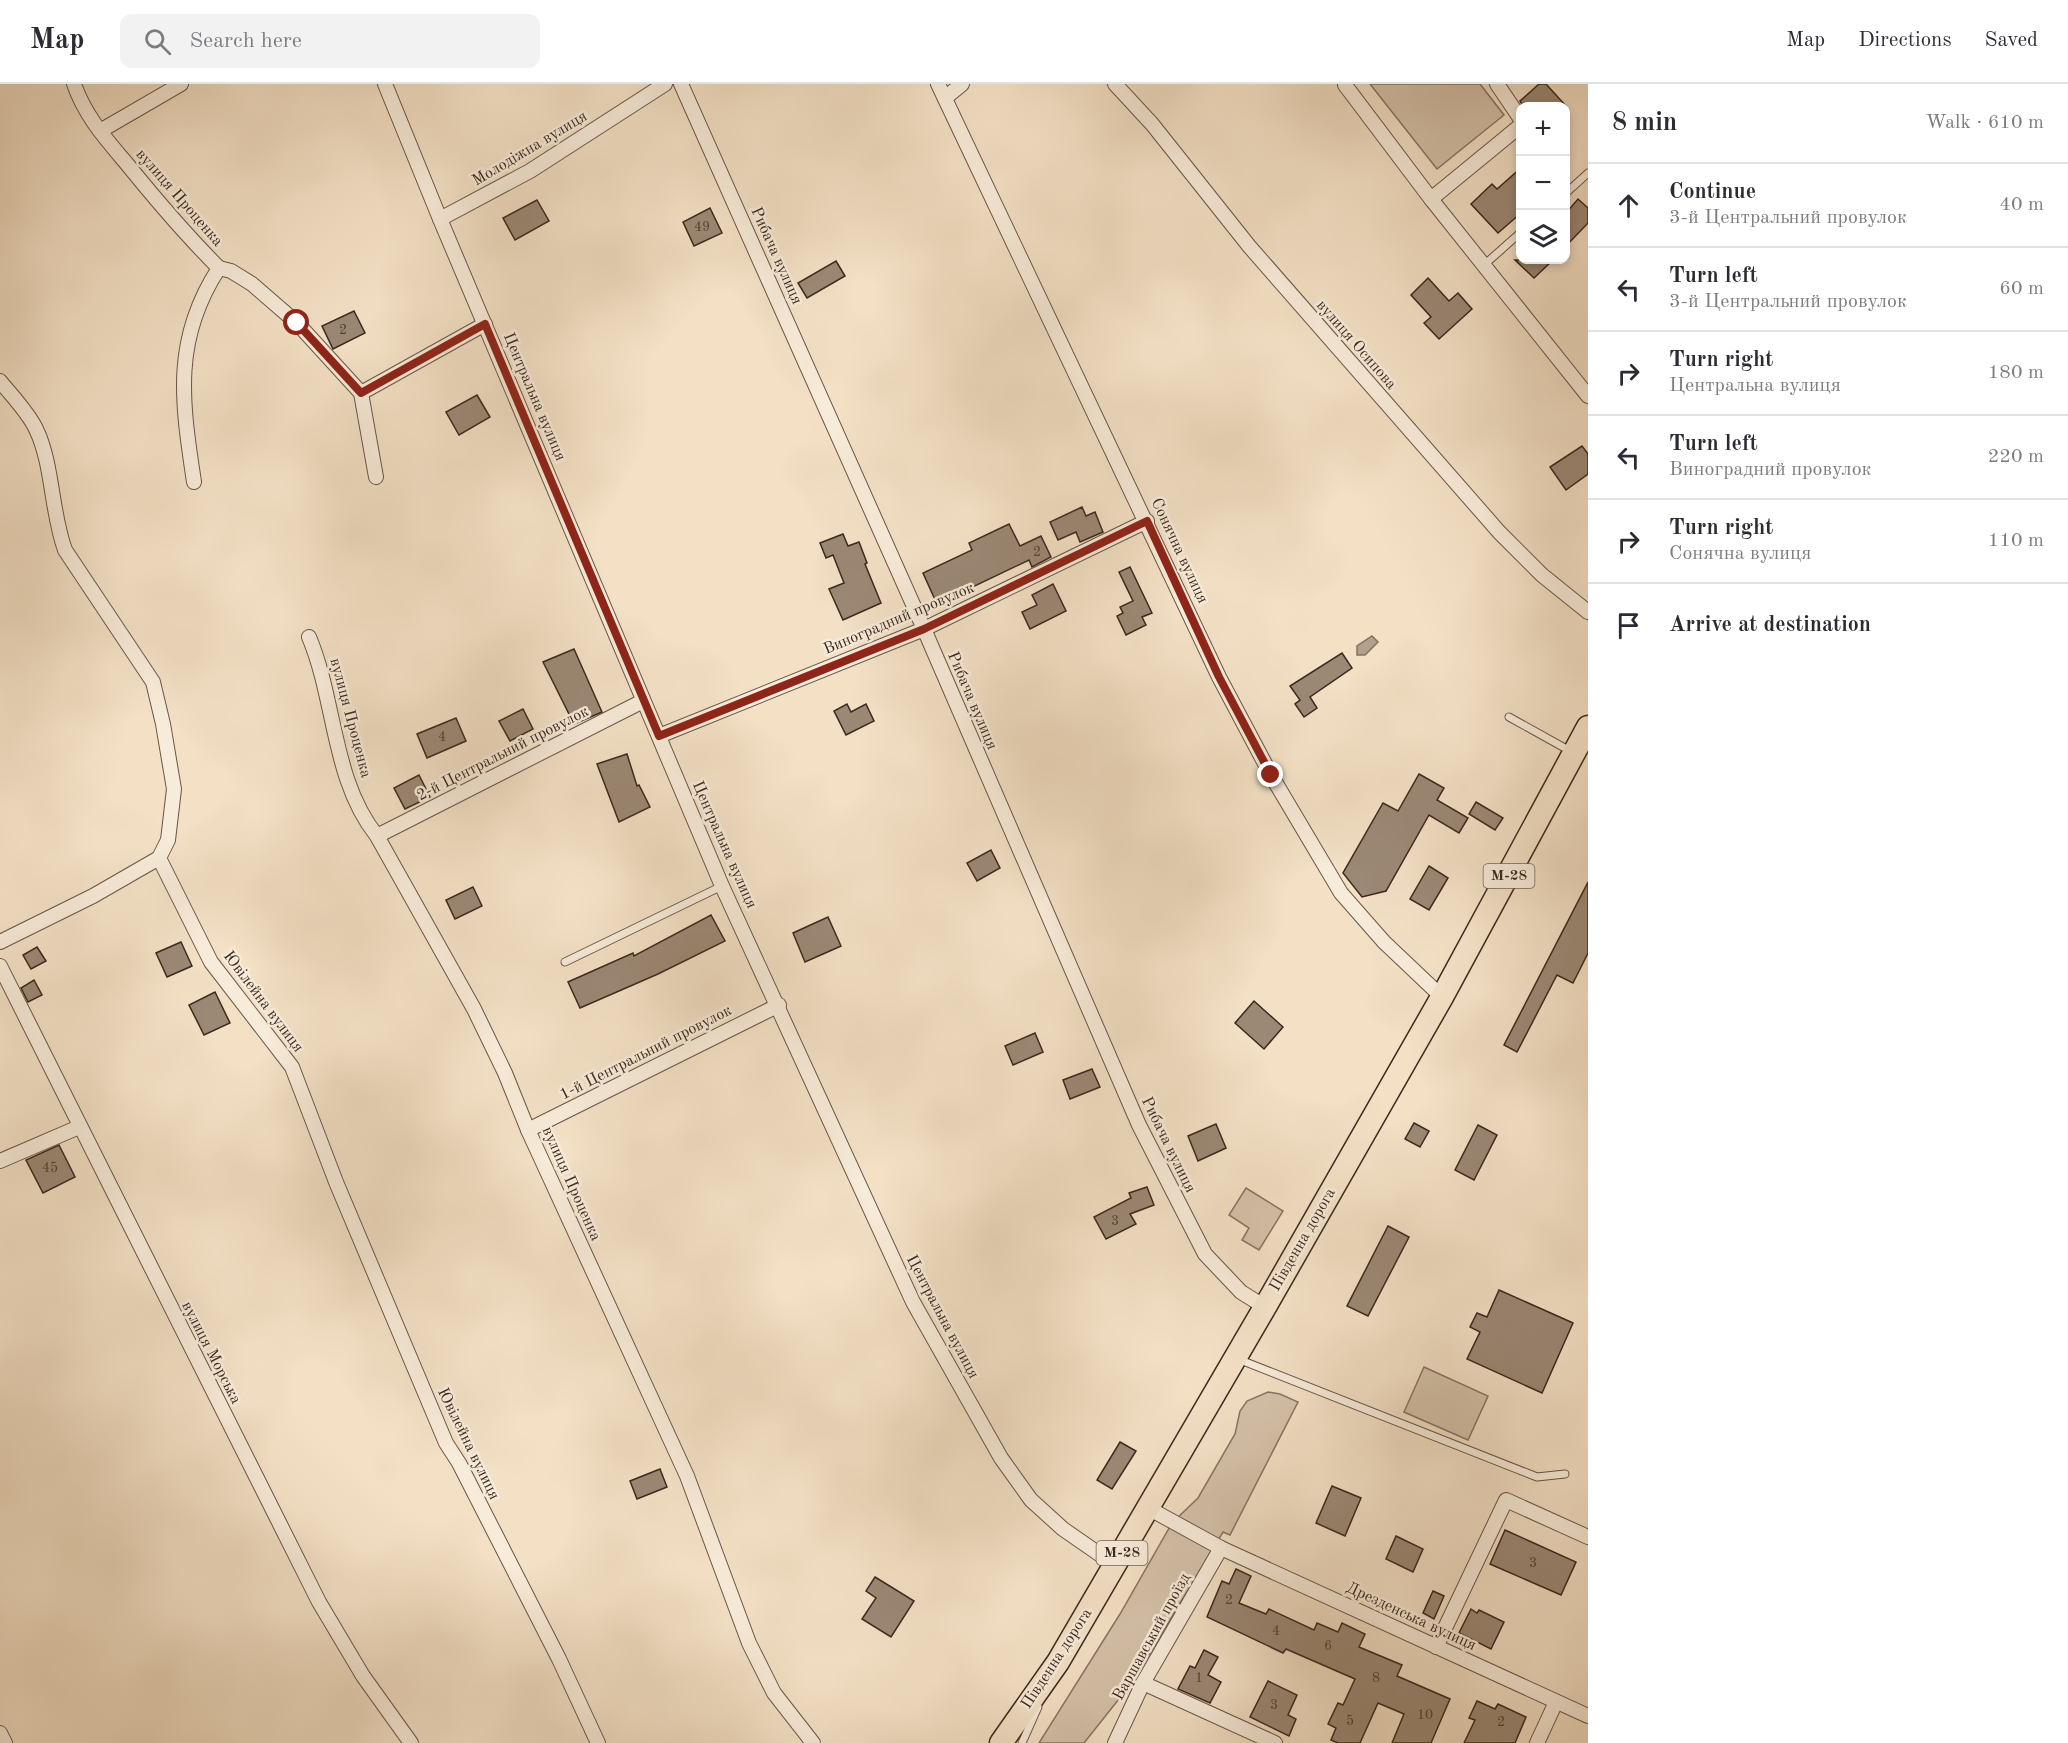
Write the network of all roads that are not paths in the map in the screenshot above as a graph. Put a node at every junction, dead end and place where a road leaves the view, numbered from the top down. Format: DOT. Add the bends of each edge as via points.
graph roads {
  1 [pos="74,84"];
  2 [pos="181,84"];
  3 [pos="385,84"];
  4 [pos="665,84"];
  5 [pos="681,84"];
  6 [pos="938,84"];
  7 [pos="962,84"];
  8 [pos="1115,84"];
  9 [pos="1497,84"];
  10 [pos="1345,85"];
  11 [pos="945,98"];
  12 [pos="1516,111"];
  13 [pos="1516,130"];
  14 [pos="100,131"];
  15 [pos="1588,173"];
  16 [pos="1570,189"];
  17 [pos="1431,199"];
  18 [pos="440,219"];
  19 [pos="1516,237"];
  20 [pos="1484,265"];
  21 [pos="219,268"];
  22 [pos="485,324"];
  23 [pos="0,381"];
  24 [pos="361,393"];
  25 [pos="1588,396"];
  26 [pos="376,477"];
  27 [pos="194,482"];
  28 [pos="1147,521"];
  29 [pos="1588,612"];
  30 [pos="924,629"];
  31 [pos="309,637"];
  32 [pos="643,701"];
  33 [pos="1509,717"];
  34 [pos="1588,726"];
  35 [pos="659,736"];
  36 [pos="1574,753"];
  37 [pos="377,836"];
  38 [pos="159,858"];
  39 [pos="722,886"];
  40 [pos="0,942"];
  41 [pos="565,963"];
  42 [pos="0,966"];
  43 [pos="1442,997"];
  44 [pos="779,1005"];
  45 [pos="79,1128"];
  46 [pos="528,1130"];
  47 [pos="0,1161"];
  48 [pos="1265,1307"];
  49 [pos="1236,1358"];
  50 [pos="1564,1474"];
  51 [pos="1148,1508"];
  52 [pos="1588,1537"];
  53 [pos="1221,1548"];
  54 [pos="1115,1564"];
  55 [pos="1436,1647"];
  56 [pos="1058,1662"];
  57 [pos="1143,1683"];
  58 [pos="1556,1702"];
  59 [pos="1588,1716"];
  60 [pos="0,1733"];
  61 [pos="5,1743"];
  62 [pos="411,1743"];
  63 [pos="598,1743"];
  64 [pos="813,1743"];
  65 [pos="1001,1743"];
  66 [pos="1022,1743"];
  67 [pos="1115,1743"];
  68 [pos="1275,1743"];
  69 [pos="1537,1743"];
  1 -- 14 [label="street, вулиця Проценка" via="83,108"];
  2 -- 14 [label="street"];
  3 -- 18 [label="street, Центральна вулиця"];
  4 -- 18 [label="street, Молодіжна вулиця" via="530,171"];
  5 -- 30 [label="street, Рибача вулиця"];
  6 -- 11 [label="street, Сонячна вулиця"];
  7 -- 11 [label="street"];
  8 -- 29 [label="street, вулиця Осипова" via="1152,124 1248,246 1491,523 1542,574"];
  9 -- 12 [label="street"];
  10 -- 17 [label="street"];
  11 -- 28 [label="street, Сонячна вулиця"];
  13 -- 17 [label="street"];
  14 -- 21 [label="street, вулиця Проценка" via="178,228"];
  15 -- 16 [label="lane"];
  17 -- 20 [label="street"];
  18 -- 22 [label="street, Центральна вулиця"];
  19 -- 20 [label="lane"];
  20 -- 25 [label="street"];
  21 -- 24 [label="street" via="252,284 297,323"];
  21 -- 27 [label="street, вулиця Проценка" via="200,303 186,350 182,406"];
  22 -- 24 [label="street"];
  22 -- 32 [label="street, Центральна вулиця"];
  23 -- 38 [label="street" via="35,426 41,441 65,550 153,682 174,789 168,840"];
  24 -- 26 [label="street"];
  28 -- 30 [label="street, Виноградний провулок"];
  28 -- 43 [label="street, Сонячна вулиця" via="1219,677 1341,893 1384,942"];
  30 -- 35 [label="street, Виноградний провулок"];
  30 -- 48 [label="street, Рибача вулиця" via="1135,1114 1190,1228 1222,1274"];
  31 -- 37 [label="street, вулиця Проценка" via="321,665 344,773 365,821"];
  32 -- 35 [label="street, Центральна вулиця"];
  32 -- 37 [label="street, 2-й Центральний провулок"];
  33 -- 36 [label="lane"];
  34 -- 36 [label="highway, Південна дорога / М-28"];
  35 -- 39 [label="street, Центральна вулиця"];
  36 -- 43 [label="highway, Південна дорога / М-28"];
  37 -- 46 [label="street, вулиця Проценка" via="474,1009"];
  38 -- 40 [label="street"];
  38 -- 63 [label="street, Ювілейна вулиця" via="211,962 292,1067 446,1443 559,1659"];
  39 -- 41 [label="lane"];
  39 -- 44 [label="street, Центральна вулиця"];
  42 -- 45 [label="street, вулиця Морська"];
  43 -- 48 [label="highway, Південна дорога / М-28"];
  44 -- 46 [label="street, 1-й Центральний провулок"];
  44 -- 54 [label="street, Центральна вулиця" via="913,1302 1001,1458 1031,1500 1063,1529"];
  45 -- 47 [label="street"];
  45 -- 62 [label="street, вулиця Морська" via="319,1602 363,1676"];
  46 -- 64 [label="street, вулиця Проценка" via="687,1476 749,1643 774,1693"];
  48 -- 49 [label="highway, Південна дорога / М-28"];
  49 -- 50 [label="lane" via="1537,1477"];
  49 -- 51 [label="highway, Південна дорога / М-28"];
  51 -- 53 [label="street, Дрезденська вулиця"];
  51 -- 54 [label="highway, Південна дорога / М-28"];
  52 -- 55 [label="street" via="1506,1500"];
  53 -- 55 [label="street, Дрезденська вулиця"];
  53 -- 57 [label="street, Варшавський проїзд"];
  54 -- 56 [label="highway, Південна дорога / М-28"];
  55 -- 58 [label="street, Дрезденська вулиця"];
  56 -- 65 [label="highway, Південна дорога / М-28"];
  56 -- 66 [label="lane"];
  57 -- 67 [label="street, Варшавський проїзд"];
  57 -- 68 [label="street"];
  58 -- 59 [label="street, Дрезденська вулиця"];
  58 -- 69 [label="street"];
  60 -- 61 [label="street"];
}
